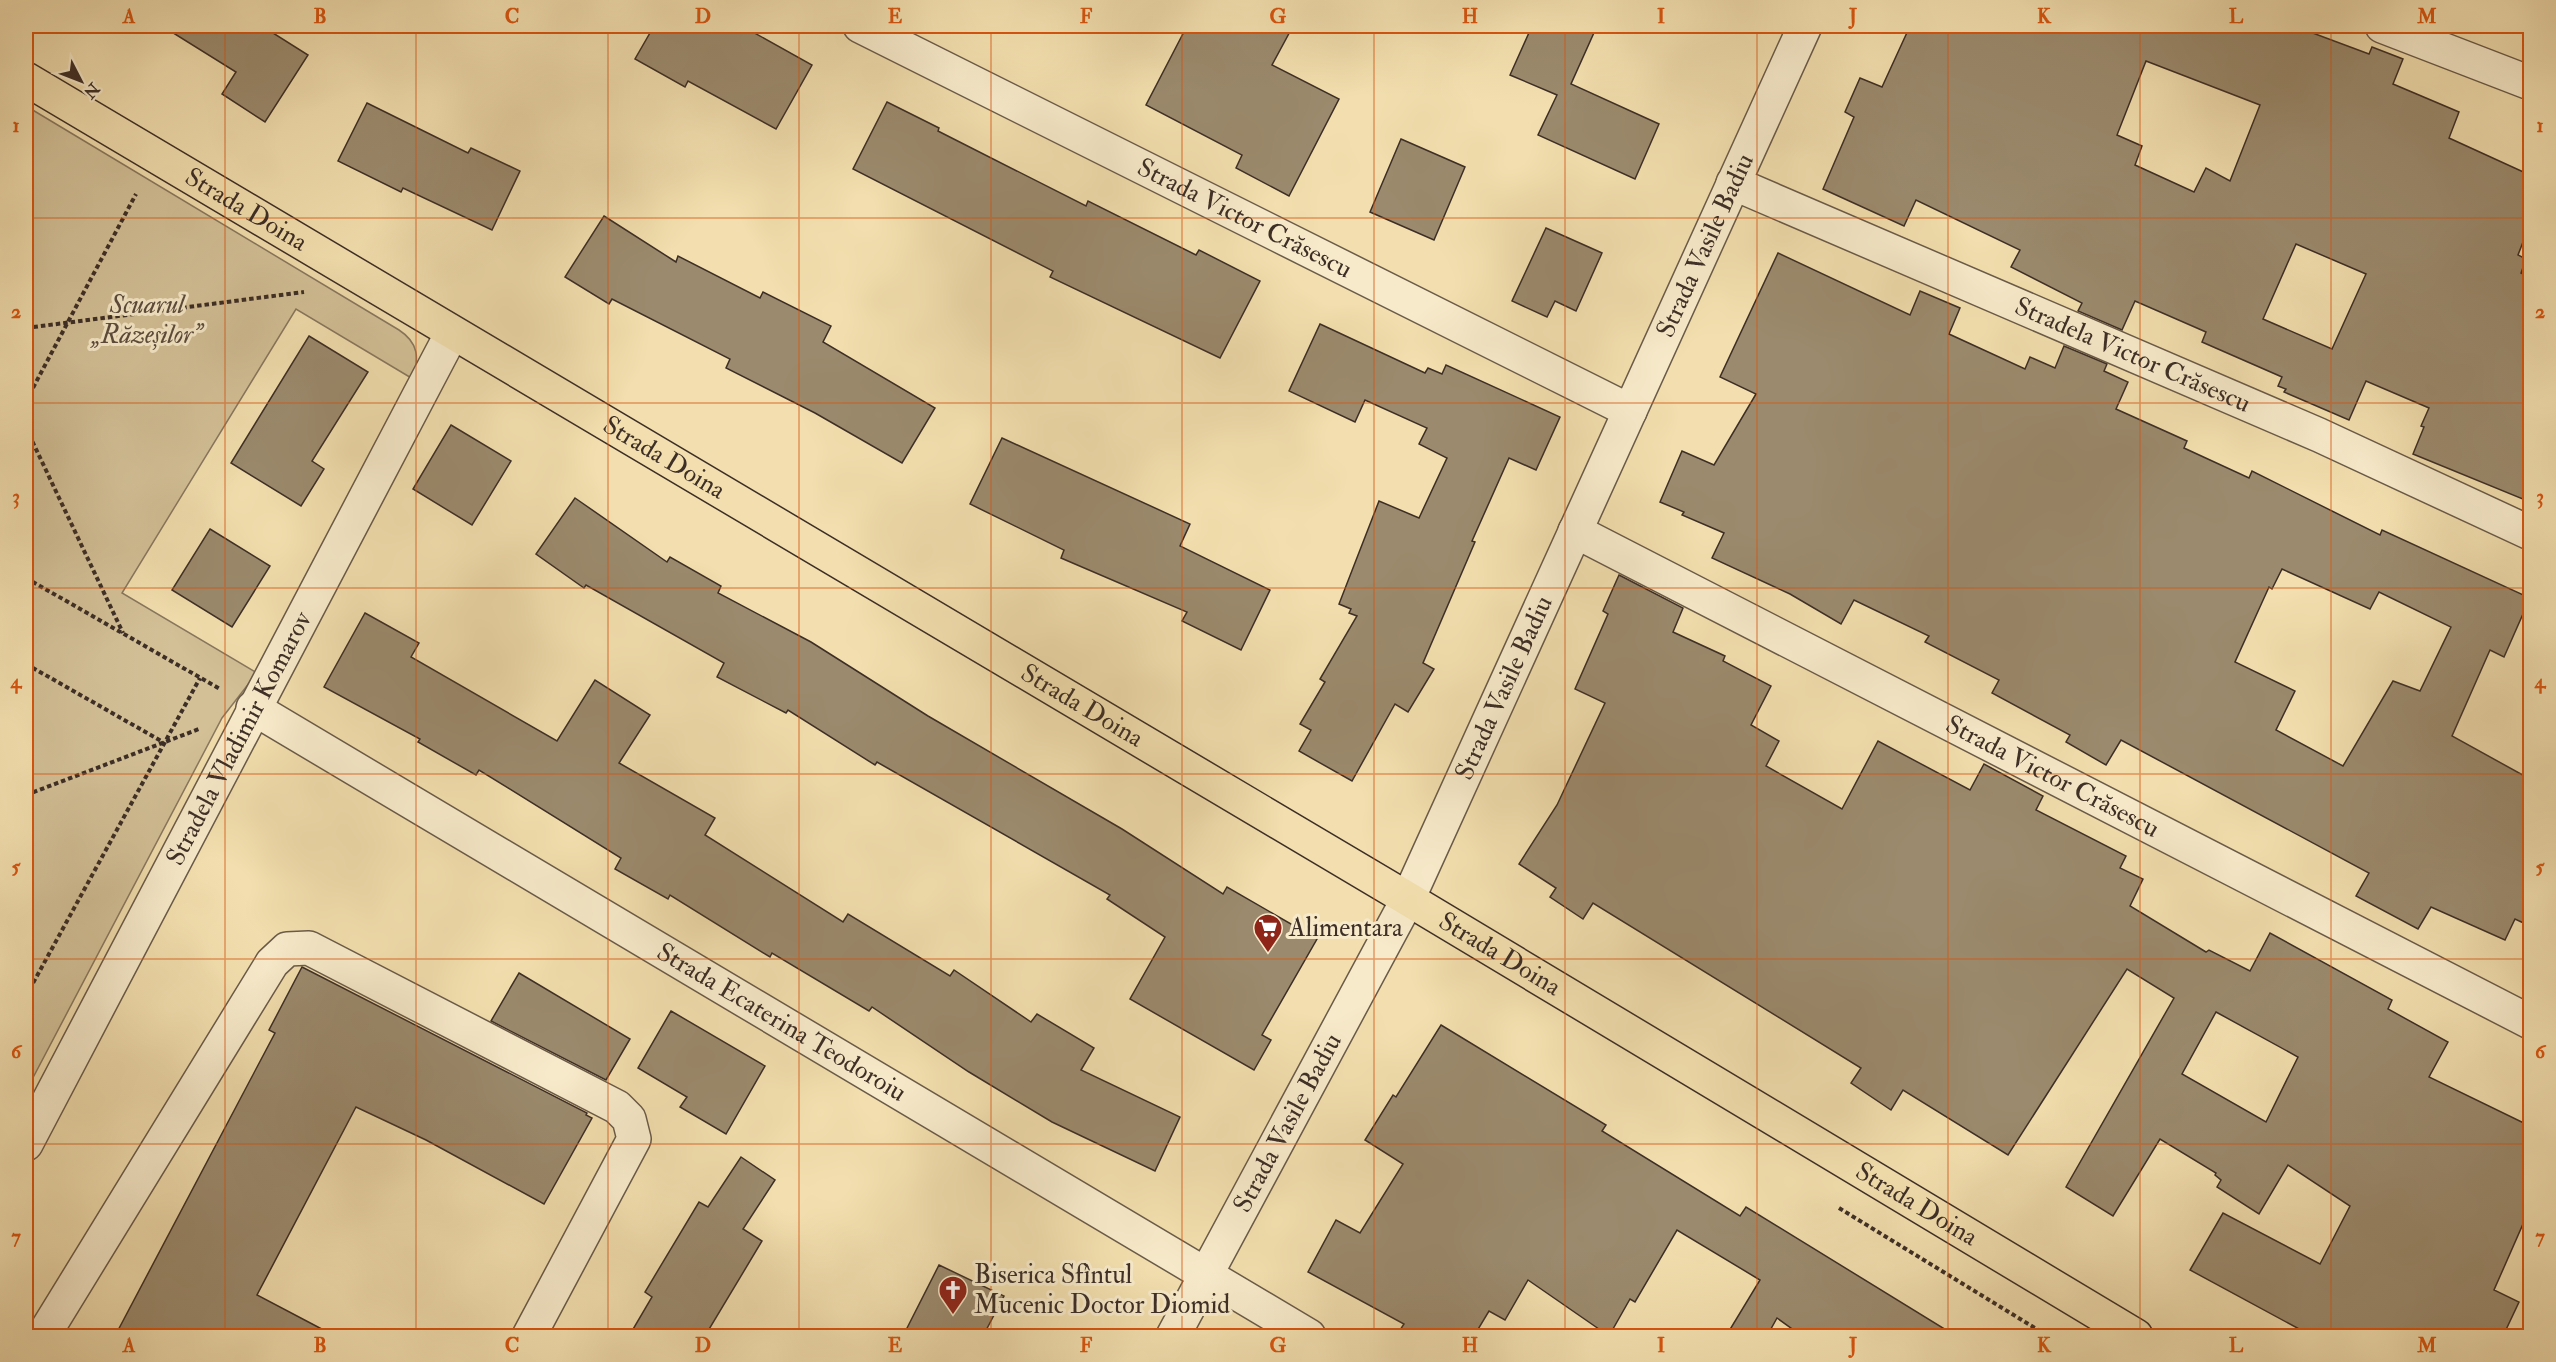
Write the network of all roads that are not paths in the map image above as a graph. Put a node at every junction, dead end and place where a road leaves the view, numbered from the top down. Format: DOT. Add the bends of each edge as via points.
graph roads {
  1 [pos="860,26"];
  2 [pos="1805,26"];
  3 [pos="2382,26"];
  4 [pos="26,79"];
  5 [pos="2530,83"];
  6 [pos="1734,183"];
  7 [pos="452,333"];
  8 [pos="1630,411"];
  9 [pos="1575,531"];
  10 [pos="2530,533"];
  11 [pos="253,708"];
  12 [pos="1407,899"];
  13 [pos="2530,1022"];
  14 [pos="26,1144"];
  15 [pos="1206,1274"];
  16 [pos="43,1336"];
  17 [pos="530,1336"];
  18 [pos="1173,1336"];
  19 [pos="1310,1336"];
  20 [pos="2136,1336"];
  1 -- 8 [label="street, Strada Victor Crăsescu"];
  2 -- 6 [label="street, Strada Vasile Badiu"];
  3 -- 5 [label="street"];
  4 -- 7 [label="main road, Strada Doina"];
  6 -- 8 [label="street, Strada Vasile Badiu"];
  6 -- 10 [label="street, Stradela Victor Crăsescu" via="2319,435"];
  7 -- 11 [label="street, Stradela Vladimir Komarov"];
  7 -- 12 [label="main road, Strada Doina"];
  8 -- 9 [label="street, Strada Vasile Badiu"];
  9 -- 12 [label="street, Strada Vasile Badiu"];
  9 -- 13 [label="street, Strada Victor Crăsescu"];
  11 -- 14 [label="street, Stradela Vladimir Komarov"];
  11 -- 15 [label="street, Strada Ecaterina Teodoroiu"];
  12 -- 15 [label="street, Strada Vasile Badiu"];
  12 -- 20 [label="main road, Strada Doina"];
  15 -- 18 [label="street, Strada Vasile Badiu"];
  15 -- 19 [label="street, Strada Ecaterina Teodoroiu"];
  16 -- 17 [label="street" via="272,963 287,949 309,948 617,1107 628,1119 634,1139"];
}
